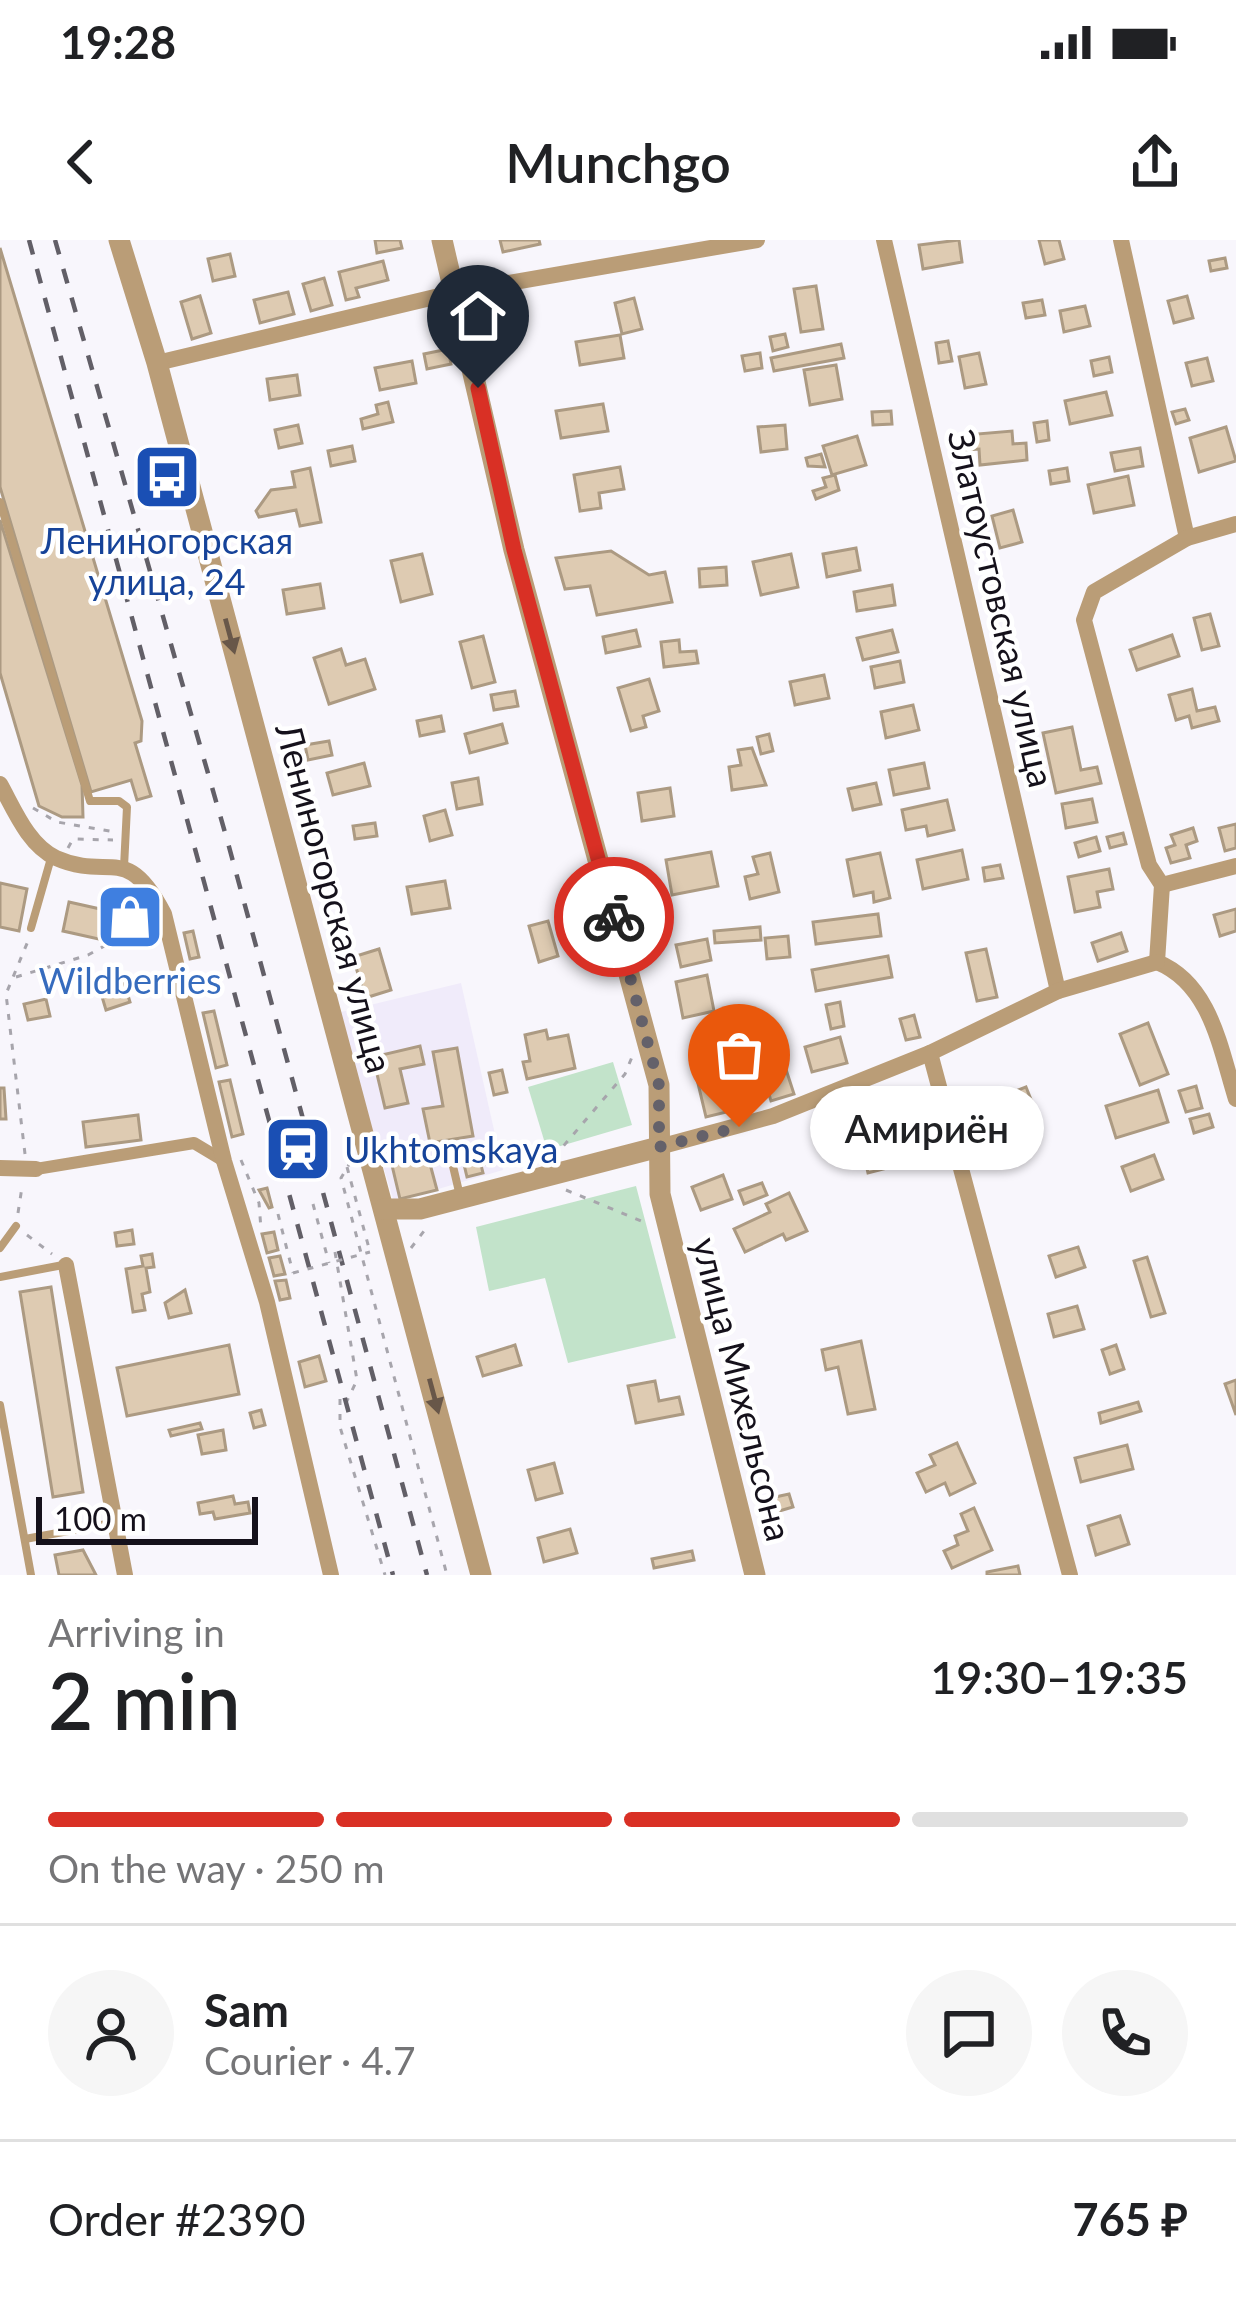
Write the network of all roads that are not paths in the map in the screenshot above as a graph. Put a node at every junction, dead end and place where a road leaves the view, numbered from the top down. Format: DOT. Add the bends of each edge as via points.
graph roads {
  1 [pos="119,240"];
  2 [pos="442,240"];
  3 [pos="757,240"];
  4 [pos="884,240"];
  5 [pos="1121,240"];
  6 [pos="684,247"];
  7 [pos="456,292"];
  8 [pos="157,363"];
  9 [pos="0,502"];
  10 [pos="1236,524"];
  11 [pos="1187,538"];
  12 [pos="2,788"];
  13 [pos="57,858"];
  14 [pos="1236,866"];
  15 [pos="124,867"];
  16 [pos="1162,885"];
  17 [pos="31,928"];
  18 [pos="1156,962"];
  19 [pos="1058,991"];
  20 [pos="930,1053"];
  21 [pos="1236,1100"];
  22 [pos="216,1109"];
  23 [pos="194,1143"];
  24 [pos="448,1144"];
  25 [pos="659,1147"];
  26 [pos="224,1161"];
  27 [pos="0,1168"];
  28 [pos="31,1170"];
  29 [pos="461,1199"];
  30 [pos="384,1209"];
  31 [pos="425,1217"];
  32 [pos="16,1226"];
  33 [pos="391,1233"];
  34 [pos="0,1248"];
  35 [pos="66,1265"];
  36 [pos="0,1277"];
  37 [pos="0,1405"];
  38 [pos="113,1523"];
  39 [pos="26,1540"];
  40 [pos="31,1575"];
  41 [pos="125,1575"];
  42 [pos="331,1575"];
  43 [pos="481,1575"];
  44 [pos="755,1575"];
  45 [pos="1070,1575"];
  1 -- 8 [label="street, Лениногорская улица"];
  2 -- 7 [label="street, улица Михельсона"];
  3 -- 6 [label="street"];
  4 -- 19 [label="street, Златоустовская улица"];
  5 -- 11 [label="street"];
  6 -- 7 [label="street"];
  7 -- 8 [label="street"];
  7 -- 25 [label="street, улица Михельсона" via="514,550 659,1085"];
  8 -- 30 [label="street, Лениногорская улица, one-way"];
  9 -- 15 [label="lane" via="90,801 123,802 128,810"];
  10 -- 11 [label="street"];
  11 -- 16 [label="street" via="1094,592 1084,620 1149,865"];
  12 -- 13 [label="street" via="24,826"];
  13 -- 15 [label="street"];
  13 -- 17 [label="lane"];
  14 -- 16 [label="street"];
  15 -- 22 [label="street" via="145,883 160,915"];
  16 -- 18 [label="street"];
  18 -- 19 [label="street"];
  18 -- 21 [label="street" via="1177,970 1202,1000"];
  19 -- 20 [label="street"];
  20 -- 25 [label="street" via="773,1116"];
  20 -- 45 [label="street"];
  22 -- 23 [label="street"];
  22 -- 26 [label="street"];
  23 -- 26 [label="street"];
  23 -- 28 [label="street"];
  24 -- 29 [label="lane"];
  25 -- 29 [label="street"];
  25 -- 44 [label="street, улица Михельсона" via="660,1193"];
  26 -- 42 [label="street" via="267,1302"];
  27 -- 28 [label="street"];
  29 -- 31 [label="street"];
  30 -- 31 [label="street"];
  30 -- 33 [label="street, Лениногорская улица"];
  31 -- 33 [label="street"];
  32 -- 34 [label="lane"];
  33 -- 43 [label="street, Лениногорская улица, one-way"];
  35 -- 36 [label="lane"];
  35 -- 38 [label="street"];
  37 -- 39 [label="lane"];
  38 -- 39 [label="lane"];
  38 -- 41 [label="street"];
  39 -- 40 [label="lane"];
}
